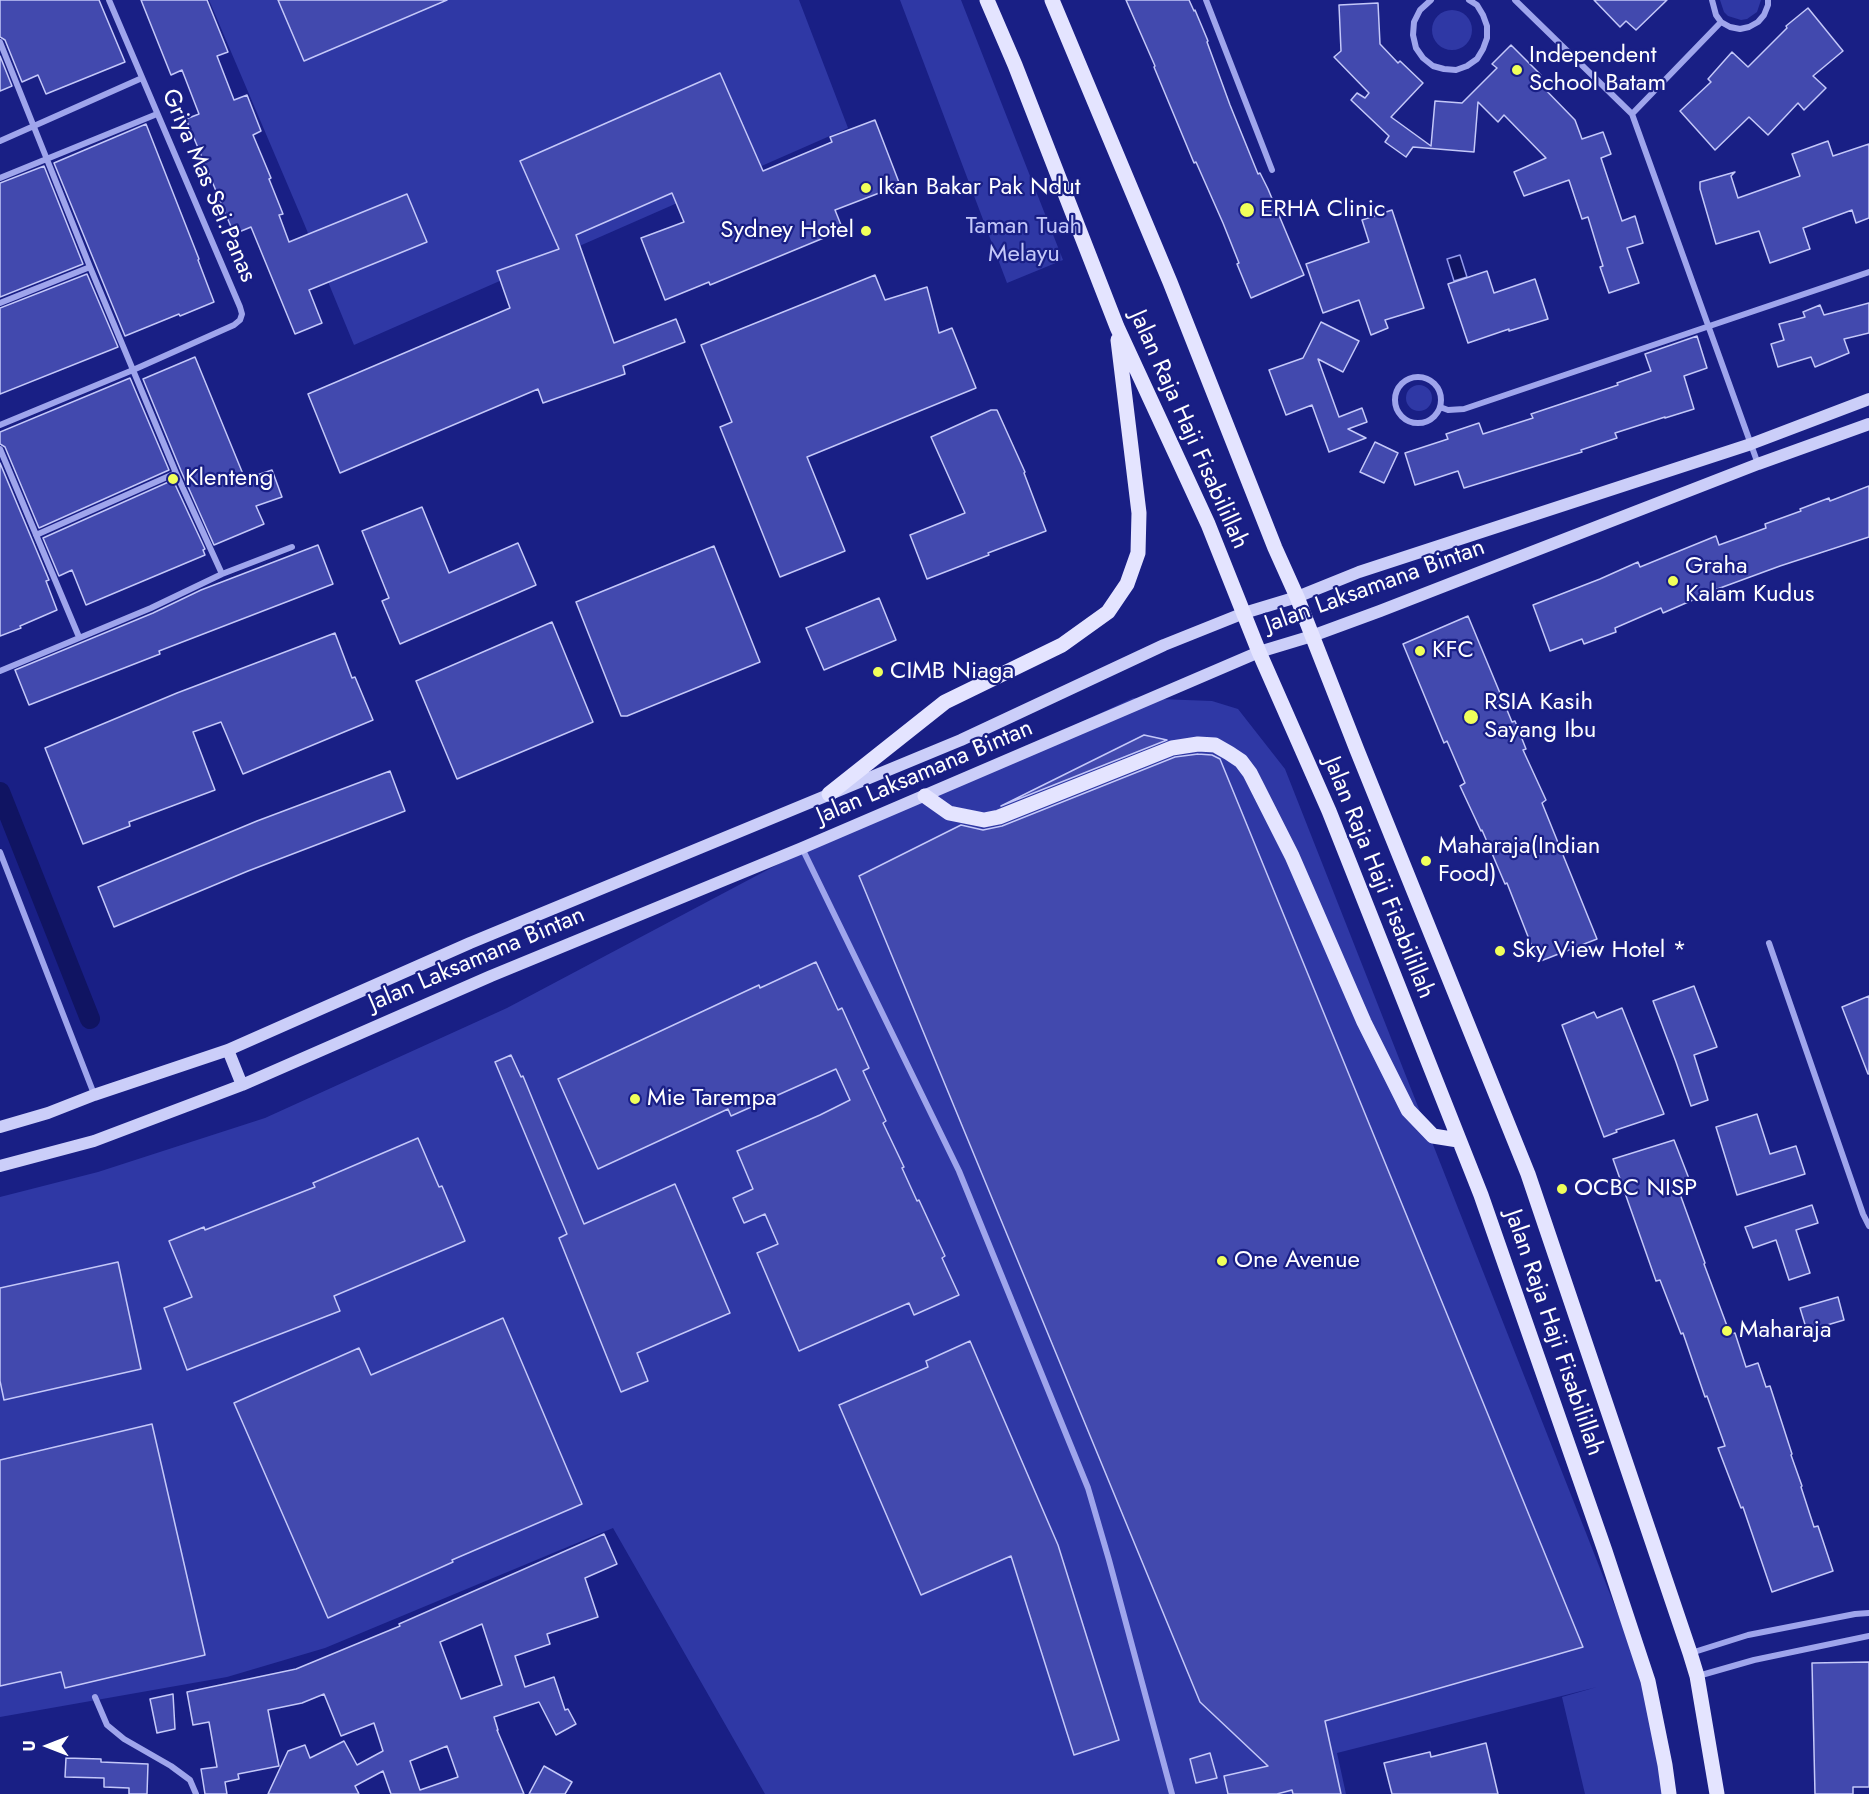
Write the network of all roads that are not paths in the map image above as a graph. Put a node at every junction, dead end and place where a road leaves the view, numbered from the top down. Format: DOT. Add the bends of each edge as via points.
graph roads {
  1 [pos="109,0"];
  2 [pos="987,0"];
  3 [pos="1052,0"];
  4 [pos="1206,0"];
  5 [pos="1431,0"];
  6 [pos="1469,0"];
  7 [pos="1483,0"];
  8 [pos="1515,0"];
  9 [pos="1712,0"];
  10 [pos="1768,0"];
  11 [pos="1477,5"];
  12 [pos="1721,22"];
  13 [pos="0,42"];
  14 [pos="142,78"];
  15 [pos="157,114"];
  16 [pos="1632,114"];
  17 [pos="33,127"];
  18 [pos="0,141"];
  19 [pos="46,160"];
  20 [pos="1272,170"];
  21 [pos="0,178"];
  22 [pos="90,267"];
  23 [pos="1869,272"];
  24 [pos="0,303"];
  25 [pos="1117,327"];
  26 [pos="1709,327"];
  27 [pos="133,370"];
  28 [pos="1869,399"];
  29 [pos="1440,407"];
  30 [pos="1869,424"];
  31 [pos="0,425"];
  32 [pos="1751,444"];
  33 [pos="0,449"];
  34 [pos="1758,464"];
  35 [pos="176,473"];
  36 [pos="36,535"];
  37 [pos="292,547"];
  38 [pos="222,574"];
  39 [pos="1297,597"];
  40 [pos="1244,613"];
  41 [pos="1312,636"];
  42 [pos="79,638"];
  43 [pos="1259,652"];
  44 [pos="0,671"];
  45 [pos="829,794"];
  46 [pos="925,795"];
  47 [pos="802,848"];
  48 [pos="0,852"];
  49 [pos="1769,943"];
  50 [pos="228,1050"];
  51 [pos="242,1085"];
  52 [pos="94,1095"];
  53 [pos="0,1127"];
  54 [pos="1458,1140"];
  55 [pos="0,1166"];
  56 [pos="1869,1226"];
  57 [pos="1869,1613"];
  58 [pos="1869,1636"];
  59 [pos="1690,1653"];
  60 [pos="1697,1677"];
  61 [pos="95,1697"];
  62 [pos="196,1794"];
  63 [pos="1172,1794"];
  64 [pos="1669,1794"];
  65 [pos="1717,1794"];
  1 -- 14 [label="street, Griya Mas Sei.Panas"];
  2 -- 25 [label="main road, Jalan Raja Haji Fisabilillah"];
  3 -- 39 [label="main road, Jalan Raja Haji Fisabilillah"];
  4 -- 20 [label="street"];
  5 -- 11 [label="street" via="1420,10 1413,35 1423,58 1444,69 1467,66 1483,49 1487,26"];
  6 -- 11 [label="street"];
  7 -- 11 [label="street"];
  8 -- 16 [label="street"];
  9 -- 12 [label="street"];
  10 -- 12 [label="street" via="1764,15 1749,27 1740,29"];
  12 -- 16 [label="street"];
  13 -- 17 [label="street"];
  14 -- 15 [label="street, Griya Mas Sei.Panas"];
  14 -- 17 [label="street, Griya Mas Sei.Panas"];
  15 -- 19 [label="street"];
  15 -- 27 [label="street, Griya Mas Sei.Panas" via="242,314 234,325"];
  16 -- 26 [label="street"];
  17 -- 18 [label="street, Griya Mas Sei.Panas"];
  17 -- 19 [label="street"];
  19 -- 21 [label="street"];
  19 -- 22 [label="street"];
  22 -- 24 [label="street"];
  22 -- 27 [label="street"];
  23 -- 26 [label="street"];
  25 -- 40 [label="main road, Jalan Raja Haji Fisabilillah" via="1208,524"];
  25 -- 45 [label="main road" via="1139,513 1138,553 1127,584 1099,619 1062,645 945,702"];
  26 -- 29 [label="street" via="1464,409"];
  26 -- 32 [label="street"];
  27 -- 31 [label="street"];
  27 -- 35 [label="street"];
  28 -- 32 [label="main road, Jalan Laksamana Bintan"];
  29 -- 29 [label="street" via="1425,422 1411,422 1399,413 1398,390 1409,379 1424,378 1437,386"];
  30 -- 34 [label="main road, Jalan Laksamana Bintan"];
  32 -- 34 [label="street"];
  32 -- 39 [label="main road, Jalan Laksamana Bintan" via="1359,572"];
  33 -- 36 [label="street"];
  34 -- 41 [label="main road, Jalan Laksamana Bintan"];
  35 -- 36 [label="street"];
  35 -- 38 [label="street"];
  36 -- 42 [label="street"];
  37 -- 38 [label="street"];
  38 -- 42 [label="street"];
  39 -- 40 [label="main road, Jalan Laksamana Bintan"];
  39 -- 41 [label="main road, Jalan Raja Haji Fisabilillah"];
  40 -- 43 [label="main road, Jalan Raja Haji Fisabilillah"];
  40 -- 45 [label="main road, Jalan Laksamana Bintan" via="1164,645 961,740"];
  41 -- 43 [label="main road, Jalan Laksamana Bintan"];
  41 -- 59 [label="main road, Jalan Raja Haji Fisabilillah" via="1528,1174"];
  42 -- 44 [label="street"];
  43 -- 46 [label="main road, Jalan Laksamana Bintan"];
  43 -- 54 [label="main road, Jalan Raja Haji Fisabilillah" via="1329,811"];
  45 -- 50 [label="main road, Jalan Laksamana Bintan" via="470,943"];
  46 -- 47 [label="main road, Jalan Laksamana Bintan"];
  46 -- 54 [label="main road" via="949,813 984,820 1172,748 1215,745 1229,753 1250,773 1292,856 1364,1022 1408,1110 1433,1136"];
  47 -- 51 [label="main road, Jalan Laksamana Bintan" via="491,976"];
  47 -- 63 [label="street" via="959,1171 1088,1488"];
  48 -- 52 [label="street"];
  49 -- 56 [label="street"];
  50 -- 51 [label="main road"];
  50 -- 52 [label="main road, Jalan Laksamana Bintan"];
  51 -- 55 [label="main road, Jalan Laksamana Bintan" via="94,1141"];
  52 -- 53 [label="main road, Jalan Laksamana Bintan"];
  54 -- 64 [label="main road, Jalan Raja Haji Fisabilillah" via="1489,1217 1648,1681"];
  57 -- 59 [label="street" via="1748,1635"];
  58 -- 60 [label="street" via="1754,1660"];
  59 -- 60 [label="main road, Jalan Raja Haji Fisabilillah"];
  60 -- 65 [label="main road, Jalan Raja Haji Fisabilillah"];
  61 -- 62 [label="street" via="107,1725 190,1780"];
}
